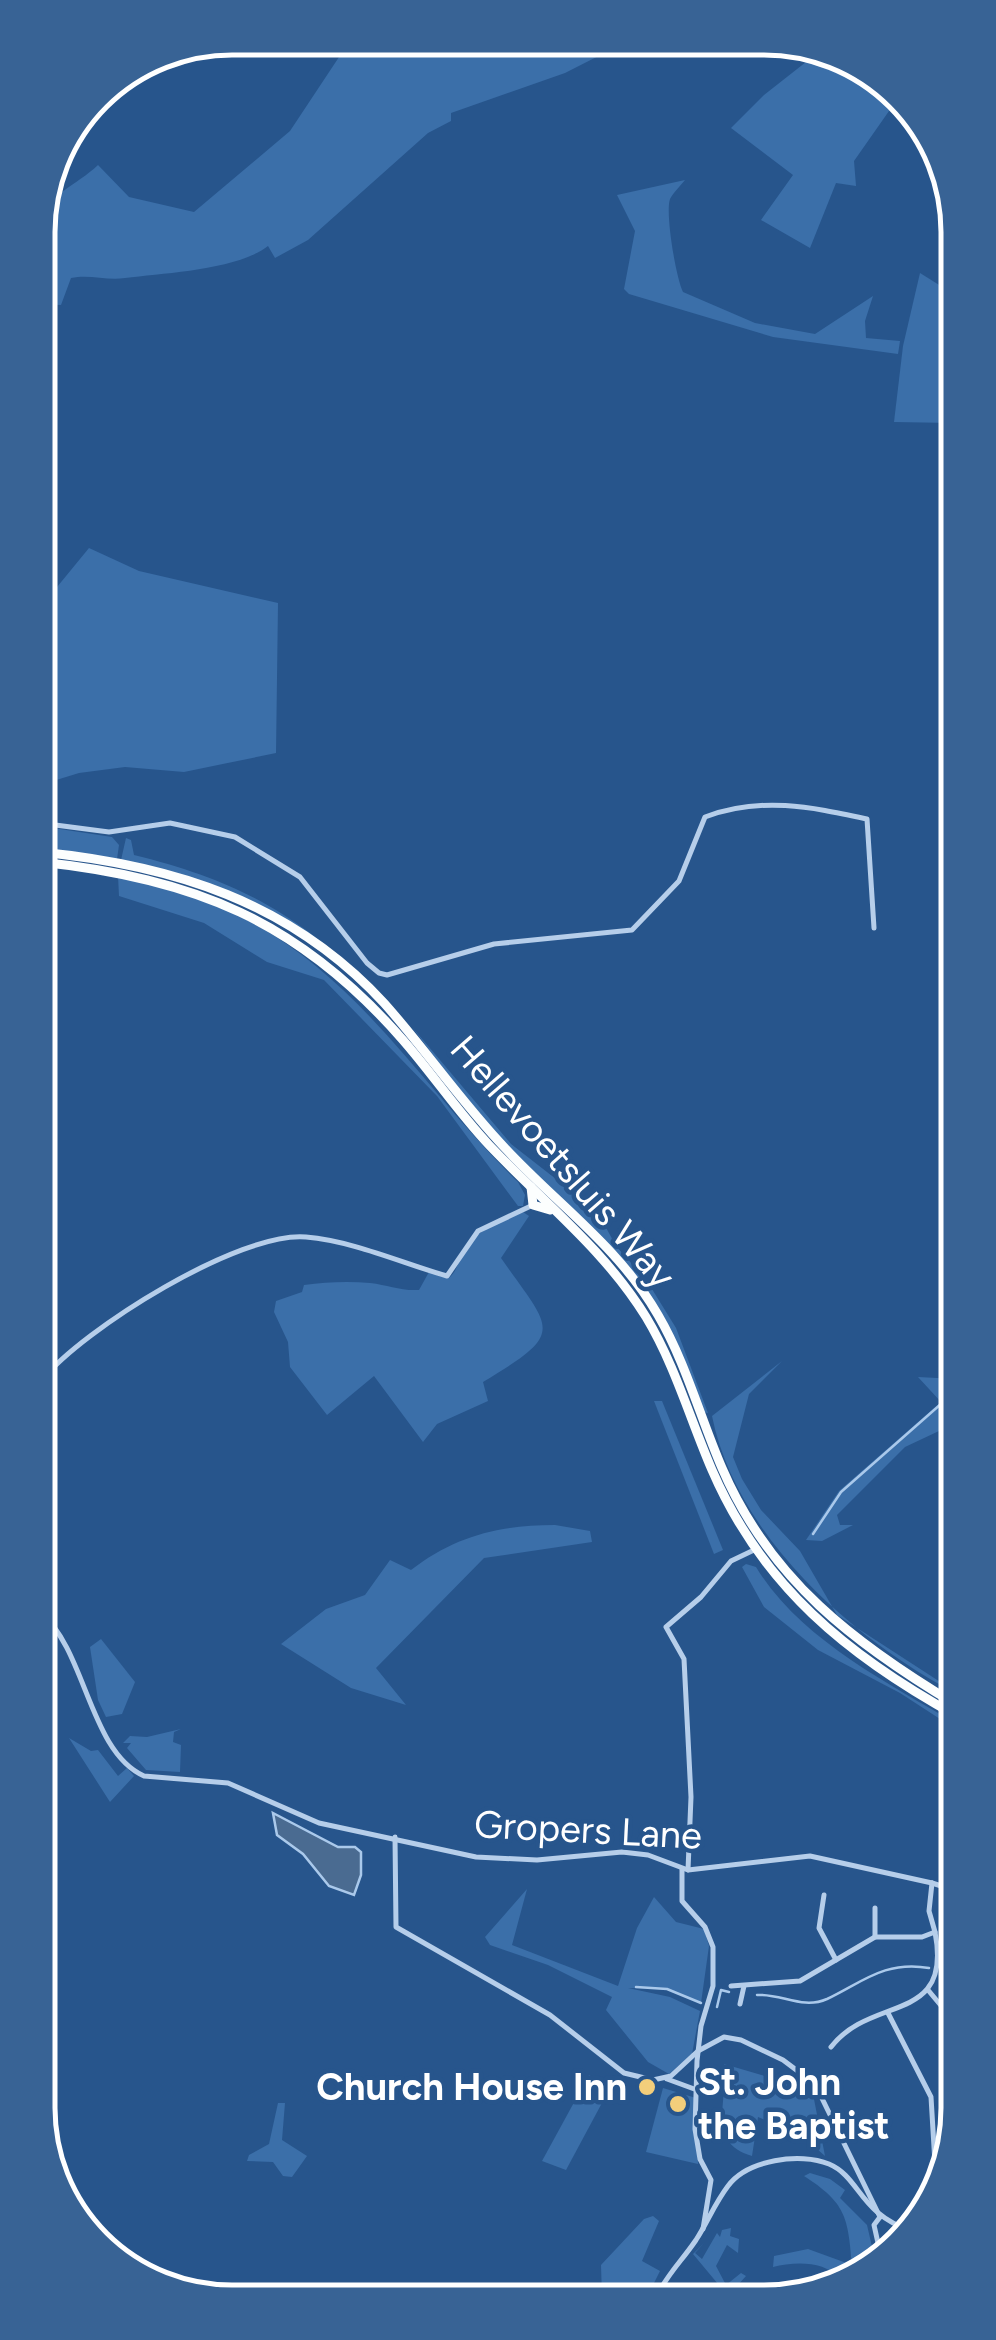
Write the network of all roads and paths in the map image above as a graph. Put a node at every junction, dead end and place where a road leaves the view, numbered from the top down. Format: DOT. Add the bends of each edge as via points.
graph roads {
  1 [pos="55,825"];
  2 [pos="55,854"];
  3 [pos="55,865"];
  4 [pos="874,928"];
  5 [pos="532,1187"];
  6 [pos="533,1205"];
  7 [pos="565,1218"];
  8 [pos="55,1367"];
  9 [pos="754,1550"];
  10 [pos="55,1625"];
  11 [pos="941,1695"];
  12 [pos="941,1706"];
  13 [pos="395,1838"];
  14 [pos="685,1869"];
  15 [pos="914,1880"];
  16 [pos="932,1883"];
  17 [pos="941,1886"];
  18 [pos="813,1898"];
  19 [pos="876,1912"];
  20 [pos="935,1932"];
  21 [pos="874,1938"];
  22 [pos="836,1960"];
  23 [pos="732,1986"];
  24 [pos="744,1986"];
  25 [pos="928,1990"];
  26 [pos="740,2004"];
  27 [pos="941,2006"];
  28 [pos="888,2013"];
  29 [pos="831,2047"];
  30 [pos="698,2051"];
  31 [pos="665,2078"];
  32 [pos="697,2090"];
  33 [pos="935,2155"];
  34 [pos="880,2217"];
  35 [pos="897,2224"];
  36 [pos="704,2229"];
  37 [pos="878,2243"];
  38 [pos="661,2285"];
  1 -- 4 [label="street" via="110,832 170,823 235,837 300,877 378,974 388,974 494,944 632,930 679,881 705,817 762,803 796,804 867,819"];
  2 -- 11 [label="highway, Hellevoetsluis Way" via="208,884 279,918 347,967 506,1150 634,1278 677,1351 738,1502 785,1574 856,1642"];
  3 -- 5 [label="highway, Hellevoetsluis Way" via="180,886 280,931 364,997"];
  5 -- 6 [label="highway"];
  5 -- 7 [label="highway, Hellevoetsluis Way"];
  6 -- 7 [label="highway"];
  6 -- 8 [label="street" via="478,1231 447,1276 332,1241 294,1236 257,1245 142,1299 86,1336"];
  7 -- 9 [label="highway, Hellevoetsluis Way" via="618,1275 656,1334 716,1479"];
  9 -- 12 [label="highway, Hellevoetsluis Way" via="829,1634"];
  9 -- 14 [label="street" via="731,1561 666,1626 684,1659 691,1797"];
  10 -- 13 [label="street, Gropers Lane" via="97,1718 134,1772 228,1783 318,1823"];
  13 -- 14 [label="street, Gropers Lane" via="508,1861 648,1854"];
  13 -- 31 [label="street" via="396,1927 550,2015 624,2073"];
  14 -- 16 [label="street, Gropers Lane" via="810,1856"];
  14 -- 30 [label="street" via="682,1902 713,1947 713,1986"];
  15 -- 16 [label="street"];
  16 -- 17 [label="street"];
  16 -- 20 [label="street"];
  18 -- 22 [label="street" via="823,1898 820,1928"];
  19 -- 21 [label="street"];
  20 -- 21 [label="street"];
  20 -- 25 [label="street" via="938,1969"];
  21 -- 22 [label="street"];
  22 -- 24 [label="street" via="800,1981"];
  23 -- 24 [label="street"];
  24 -- 26 [label="street"];
  25 -- 27 [label="street"];
  25 -- 28 [label="street"];
  28 -- 29 [label="street" via="848,2026"];
  28 -- 33 [label="street" via="931,2097"];
  30 -- 31 [label="street"];
  30 -- 32 [label="street"];
  30 -- 34 [label="street" via="724,2037 741,2040 805,2075"];
  31 -- 32 [label="street"];
  32 -- 36 [label="street" via="698,2152 711,2180"];
  34 -- 35 [label="street"];
  34 -- 36 [label="street" via="830,2165 793,2159 737,2176"];
  34 -- 37 [label="street" via="874,2225"];
  36 -- 38 [label="street"];
}
